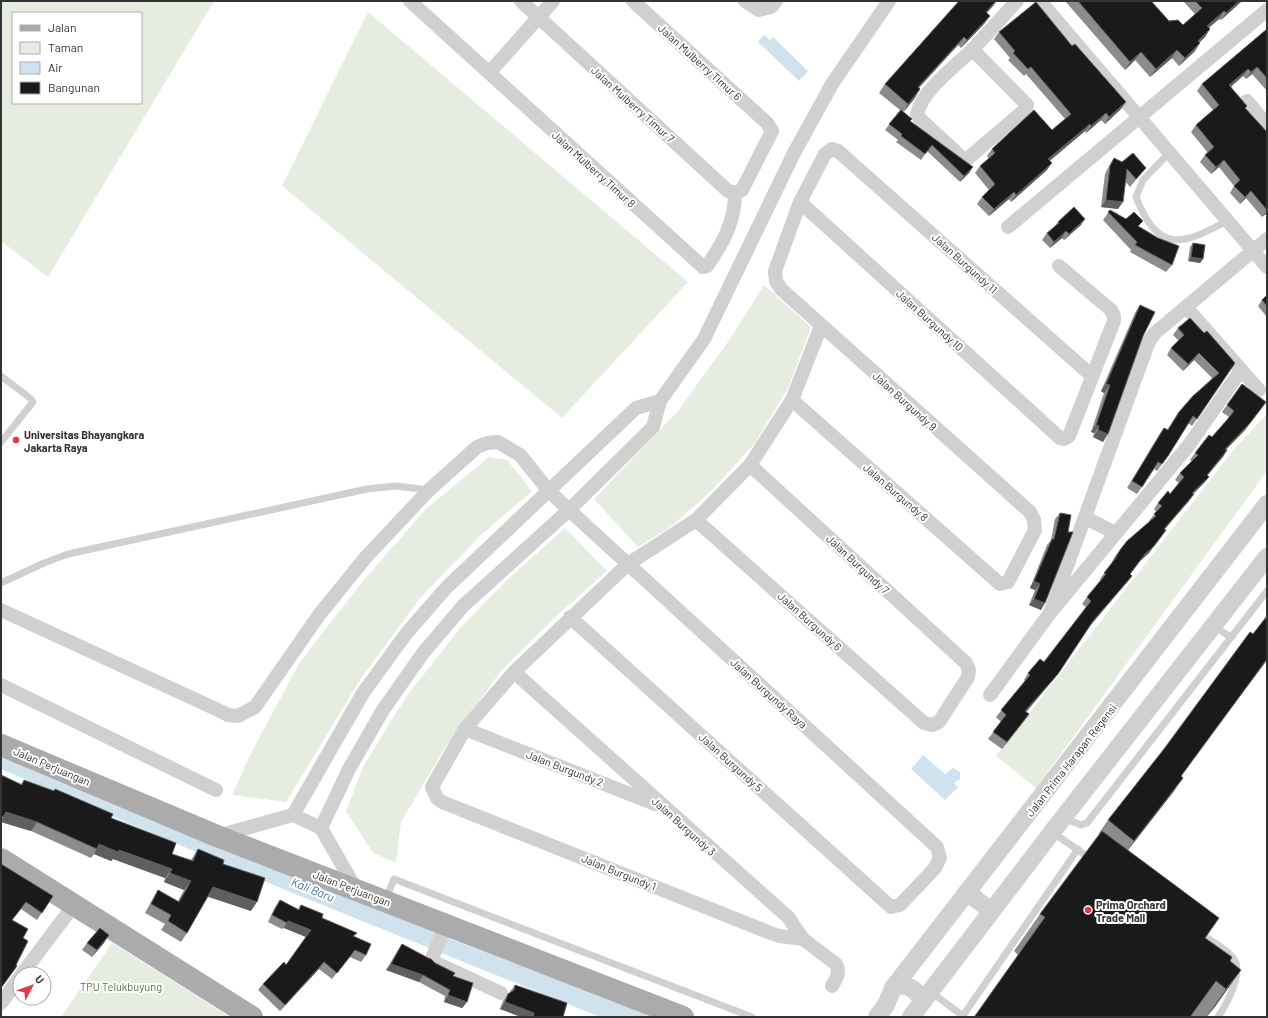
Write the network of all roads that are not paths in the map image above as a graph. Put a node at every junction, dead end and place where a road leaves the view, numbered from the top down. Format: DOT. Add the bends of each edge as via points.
graph roads {
  1 [pos="410,1"];
  2 [pos="521,1"];
  3 [pos="553,1"];
  4 [pos="633,1"];
  5 [pos="776,1"];
  6 [pos="890,1"];
  7 [pos="1017,1"];
  8 [pos="1040,1"];
  9 [pos="747,3"];
  10 [pos="1267,10"];
  11 [pos="538,17"];
  12 [pos="972,50"];
  13 [pos="489,73"];
  14 [pos="1247,101"];
  15 [pos="1139,117"];
  16 [pos="1267,125"];
  17 [pos="1170,153"];
  18 [pos="732,192"];
  19 [pos="800,202"];
  20 [pos="1227,221"];
  21 [pos="1008,227"];
  22 [pos="1267,239"];
  23 [pos="1253,251"];
  24 [pos="1059,266"];
  25 [pos="1267,267"];
  26 [pos="1186,307"];
  27 [pos="821,326"];
  28 [pos="1241,370"];
  29 [pos="1,376"];
  30 [pos="1092,376"];
  31 [pos="1259,390"];
  32 [pos="792,400"];
  33 [pos="660,402"];
  34 [pos="1,442"];
  35 [pos="750,466"];
  36 [pos="429,490"];
  37 [pos="549,490"];
  38 [pos="1267,504"];
  39 [pos="569,510"];
  40 [pos="1086,518"];
  41 [pos="696,520"];
  42 [pos="1116,533"];
  43 [pos="1267,557"];
  44 [pos="628,564"];
  45 [pos="1,583"];
  46 [pos="1000,584"];
  47 [pos="1267,590"];
  48 [pos="1,610"];
  49 [pos="1050,613"];
  50 [pos="570,617"];
  51 [pos="1213,626"];
  52 [pos="1231,638"];
  53 [pos="514,672"];
  54 [pos="1,685"];
  55 [pos="990,695"];
  56 [pos="924,723"];
  57 [pos="466,729"];
  58 [pos="1,745"];
  59 [pos="1064,769"];
  60 [pos="1086,788"];
  61 [pos="216,790"];
  62 [pos="664,807"];
  63 [pos="293,814"];
  64 [pos="1063,818"];
  65 [pos="321,828"];
  66 [pos="1052,832"];
  67 [pos="217,836"];
  68 [pos="1078,849"];
  69 [pos="1,859"];
  70 [pos="1097,863"];
  71 [pos="356,889"];
  72 [pos="967,892"];
  73 [pos="386,901"];
  74 [pos="74,905"];
  75 [pos="891,907"];
  76 [pos="991,911"];
  77 [pos="445,928"];
  78 [pos="1194,929"];
  79 [pos="803,939"];
  80 [pos="28,966"];
  81 [pos="832,986"];
  82 [pos="12,988"];
  83 [pos="893,988"];
  84 [pos="501,993"];
  85 [pos="926,996"];
  86 [pos="1,1003"];
  87 [pos="885,1013"];
  88 [pos="963,1016"];
  89 [pos="252,1017"];
  90 [pos="683,1017"];
  91 [pos="752,1017"];
  92 [pos="911,1017"];
  93 [pos="1218,1017"];
  1 -- 13 [label="street, Jalan Mulberry Timur 8"];
  2 -- 11 [label="street, Jalan Mulberry Timur 7"];
  3 -- 11 [label="street"];
  4 -- 18 [label="street, Jalan Mulberry Timur 6" via="768,123 772,131 742,190"];
  5 -- 9 [label="street" via="771,7 759,10"];
  6 -- 33 [label="street" via="832,84 794,153 704,339"];
  7 -- 12 [label="street"];
  8 -- 15 [label="street"];
  10 -- 15 [label="street"];
  11 -- 13 [label="street"];
  11 -- 18 [label="street, Jalan Mulberry Timur 7"];
  12 -- 12 [label="street" via="1027,105 1026,109 964,160 917,114 918,107 933,88"];
  13 -- 18 [label="street, Jalan Mulberry Timur 8" via="700,265 707,266 726,235 735,209"];
  14 -- 16 [label="street"];
  15 -- 17 [label="street"];
  15 -- 21 [label="street"];
  17 -- 20 [label="street"];
  17 -- 20 [label="lane" via="1143,180 1136,197 1143,214 1155,231 1170,240 1183,239 1206,232"];
  19 -- 27 [label="street, Jalan Burgundy 9" via="775,271 776,281 781,289"];
  19 -- 30 [label="street, Jalan Burgundy 11" via="825,154 832,149 838,150"];
  19 -- 30 [label="street, Jalan Burgundy 10" via="1060,438 1069,436"];
  20 -- 23 [label="street"];
  22 -- 23 [label="street"];
  23 -- 25 [label="street"];
  23 -- 26 [label="street"];
  24 -- 30 [label="street" via="1111,310 1114,316"];
  26 -- 28 [label="street"];
  26 -- 40 [label="street" via="1149,340"];
  27 -- 32 [label="street"];
  27 -- 46 [label="street, Jalan Burgundy 9" via="1030,512 1035,530 1008,582"];
  28 -- 31 [label="street"];
  28 -- 42 [label="street" via="1189,445"];
  29 -- 34 [label="lane" via="33,402"];
  32 -- 35 [label="street"];
  32 -- 46 [label="street, Jalan Burgundy 8"];
  33 -- 37 [label="street" via="636,408"];
  33 -- 39 [label="street" via="653,427"];
  35 -- 41 [label="street"];
  35 -- 56 [label="street, Jalan Burgundy 7" via="966,663 968,677 939,722 932,725"];
  36 -- 37 [label="street, Jalan Burgundy Raya" via="477,447 498,442 520,455"];
  36 -- 45 [label="lane" via="396,486 366,490 68,554 44,562"];
  36 -- 48 [label="street, Jalan Burgundy Raya" via="366,557 328,603 255,707 238,716 228,715"];
  37 -- 39 [label="street, Jalan Burgundy Raya"];
  37 -- 63 [label="street" via="446,588 406,634 363,693"];
  38 -- 59 [label="street, Jalan Prima Harapan Regensi"];
  39 -- 44 [label="street, Jalan Burgundy Raya"];
  39 -- 65 [label="street" via="463,606 423,654 383,710 349,769"];
  40 -- 42 [label="street"];
  40 -- 49 [label="street"];
  41 -- 44 [label="street"];
  41 -- 56 [label="street, Jalan Burgundy 6"];
  42 -- 49 [label="street"];
  43 -- 51 [label="street"];
  44 -- 50 [label="street"];
  44 -- 75 [label="street, Jalan Burgundy Raya" via="937,847 940,858 935,868 900,905"];
  47 -- 52 [label="lane"];
  49 -- 55 [label="street"];
  50 -- 53 [label="street"];
  50 -- 75 [label="street, Jalan Burgundy 5"];
  51 -- 52 [label="lane"];
  51 -- 60 [label="street"];
  52 -- 64 [label="lane" via="1087,823 1081,825"];
  53 -- 57 [label="street"];
  53 -- 62 [label="street, Jalan Burgundy 3"];
  54 -- 61 [label="street"];
  57 -- 62 [label="street, Jalan Burgundy 2"];
  57 -- 79 [label="street, Jalan Burgundy 1" via="434,782 432,787 437,798 768,932"];
  58 -- 67 [label="main road, Jalan Perjuangan"];
  59 -- 60 [label="street"];
  59 -- 72 [label="street, Jalan Prima Harapan Regensi"];
  60 -- 64 [label="street"];
  62 -- 79 [label="street, Jalan Burgundy 3" via="788,917"];
  63 -- 65 [label="street"];
  63 -- 67 [label="street"];
  64 -- 66 [label="street"];
  65 -- 71 [label="street"];
  66 -- 68 [label="lane"];
  66 -- 76 [label="street"];
  67 -- 71 [label="main road, Jalan Perjuangan"];
  68 -- 70 [label="lane"];
  68 -- 88 [label="lane"];
  69 -- 74 [label="main road"];
  71 -- 73 [label="main road, Jalan Perjuangan"];
  72 -- 76 [label="street"];
  72 -- 83 [label="street, Jalan Prima Harapan Regensi"];
  73 -- 77 [label="main road, Jalan Perjuangan"];
  73 -- 91 [label="lane" via="394,879"];
  74 -- 80 [label="street"];
  74 -- 89 [label="main road"];
  76 -- 85 [label="street"];
  77 -- 84 [label="street" via="433,956 437,964"];
  77 -- 90 [label="main road, Jalan Perjuangan"];
  78 -- 93 [label="lane" via="1235,960 1233,988 1229,1001"];
  79 -- 81 [label="street, Jalan Burgundy 3" via="836,964 838,973"];
  82 -- 86 [label="street"];
  83 -- 85 [label="street" via="903,985"];
  83 -- 87 [label="street, Jalan Prima Harapan Regensi"];
  85 -- 88 [label="lane"];
  85 -- 92 [label="street"];
}
